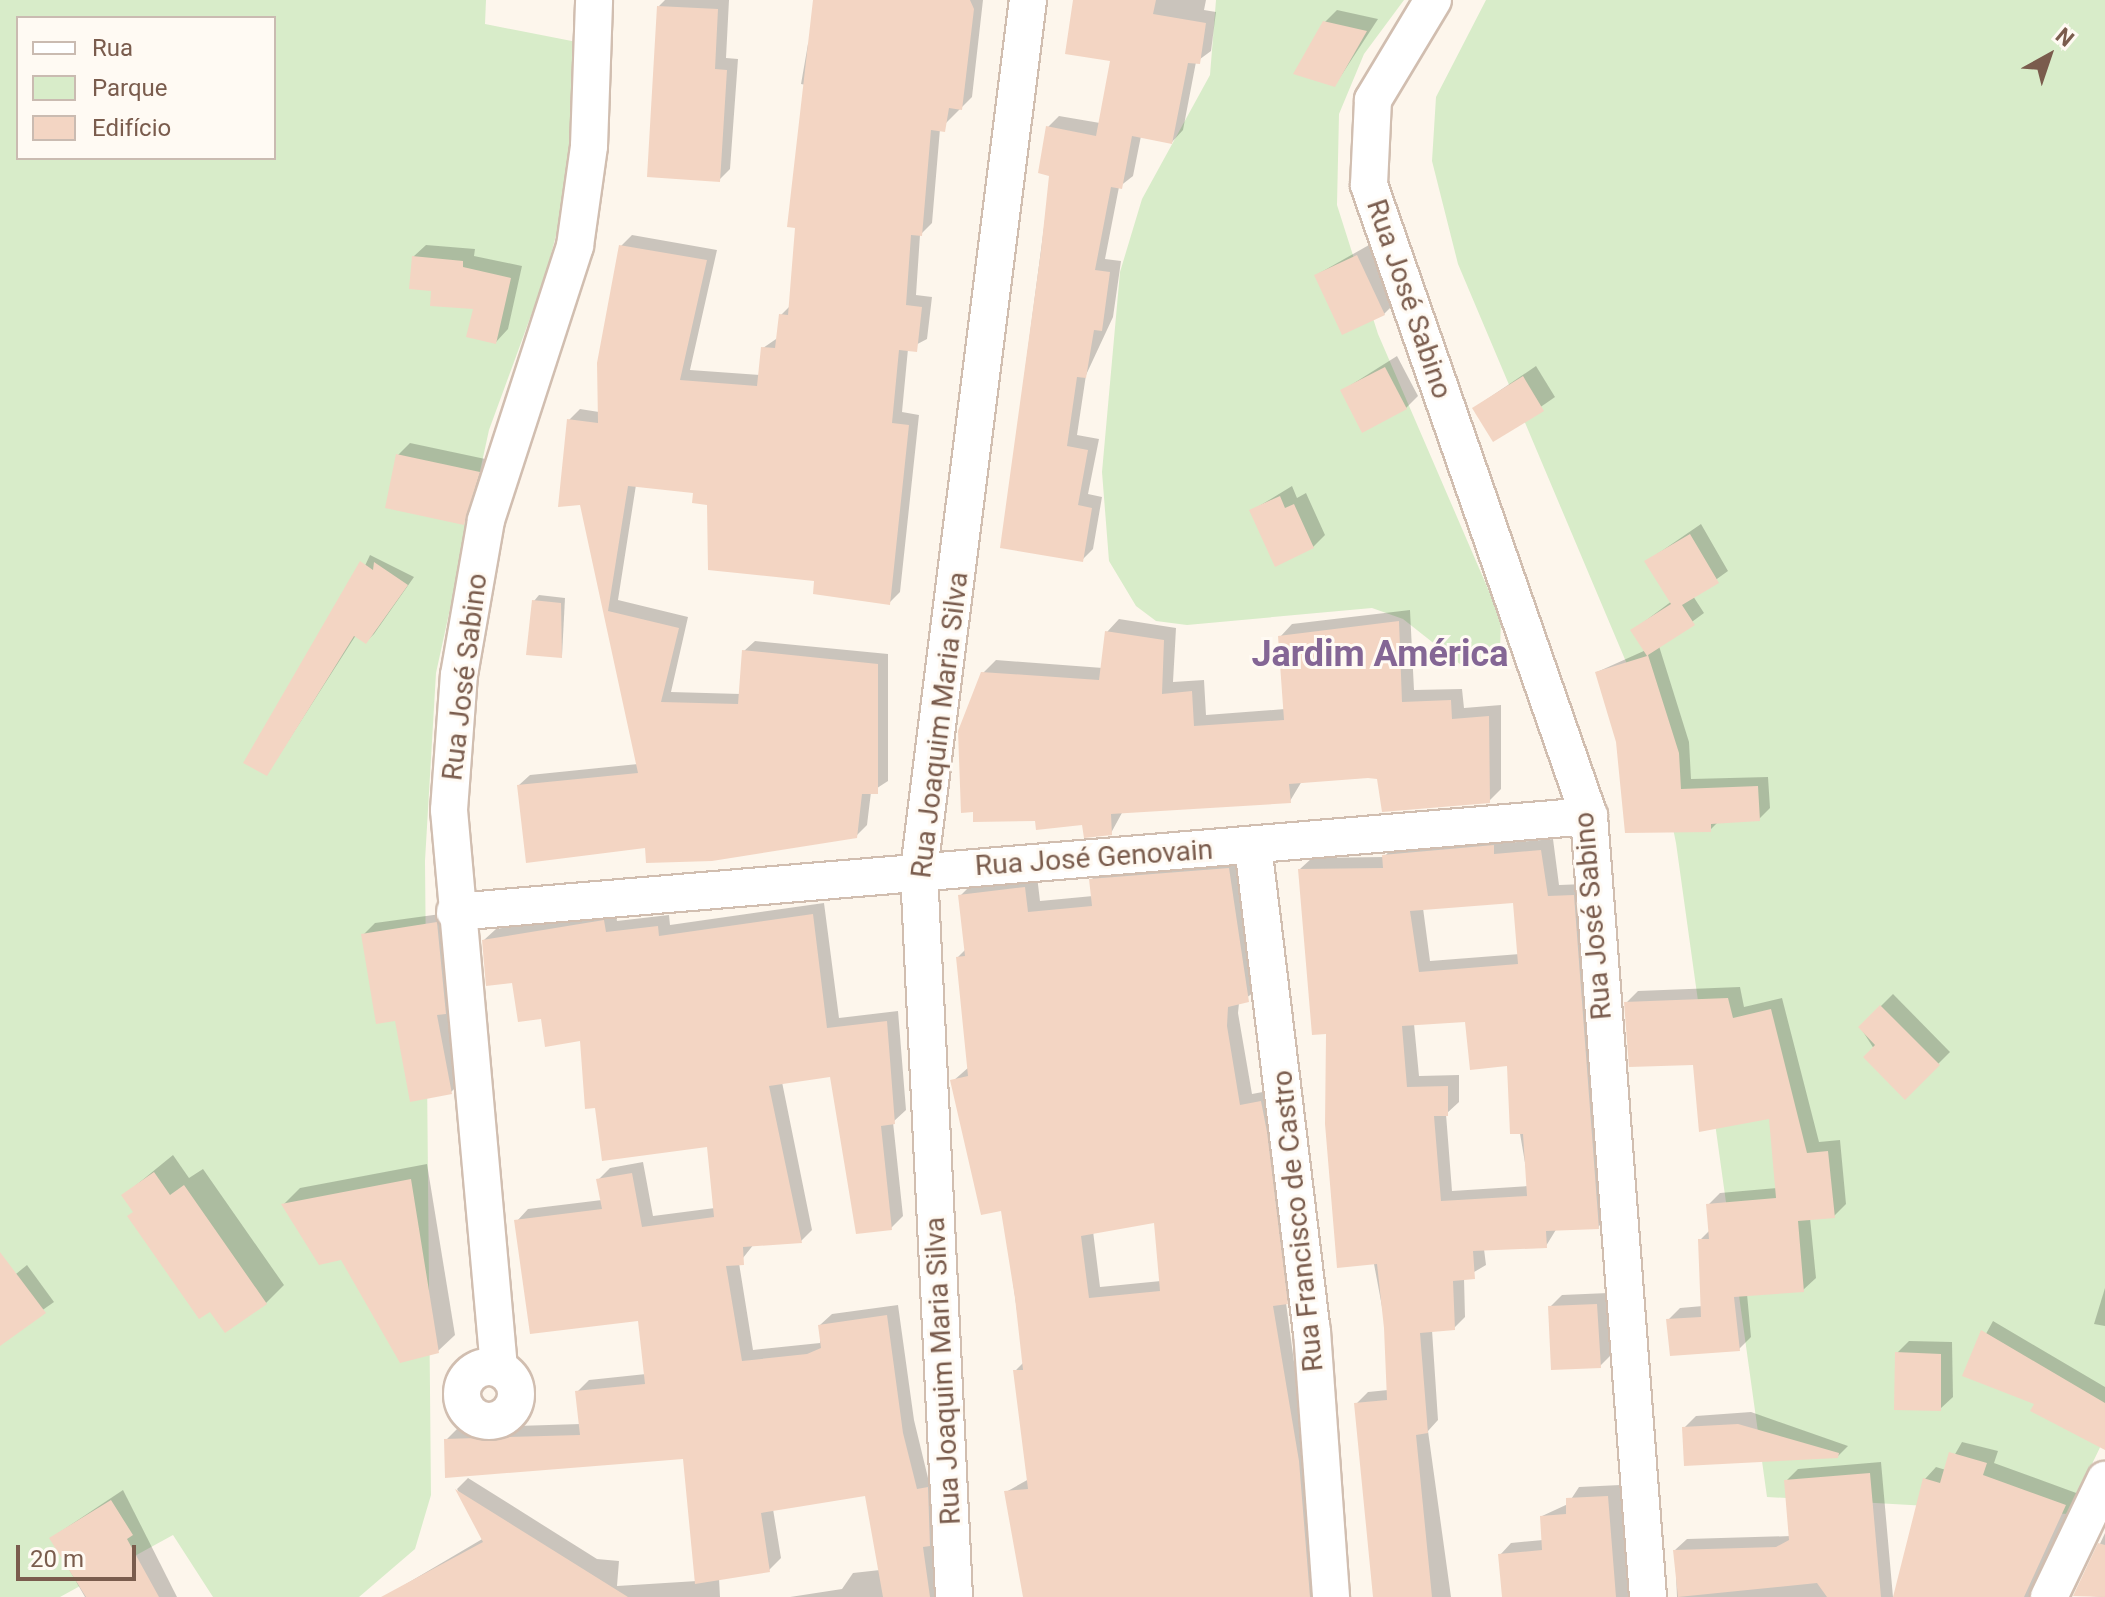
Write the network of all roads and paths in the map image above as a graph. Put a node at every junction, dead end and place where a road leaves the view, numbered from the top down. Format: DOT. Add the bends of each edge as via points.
graph roads {
  1 [pos="594,0"];
  2 [pos="1028,0"];
  3 [pos="1433,0"];
  4 [pos="1589,816"];
  5 [pos="1253,846"];
  6 [pos="919,870"];
  7 [pos="455,912"];
  8 [pos="499,1368"];
  9 [pos="2105,1480"];
  10 [pos="954,1597"];
  11 [pos="1331,1597"];
  12 [pos="1648,1597"];
  13 [pos="2049,1597"];
  1 -- 7 [label="street, Rua José Sabino" via="589,146 575,246 486,520 459,675 449,810"];
  2 -- 6 [label="street, Rua Joaquim Maria Silva"];
  3 -- 4 [label="street, Rua José Sabino" via="1373,100 1369,185"];
  4 -- 5 [label="street, Rua José Genovain"];
  4 -- 12 [label="street, Rua José Sabino"];
  5 -- 6 [label="street, Rua José Genovain"];
  5 -- 11 [label="street, Rua Francisco de Castro" via="1312,1331"];
  6 -- 7 [label="street, Rua José Genovain"];
  6 -- 10 [label="street, Rua Joaquim Maria Silva"];
  7 -- 8 [label="street, Rua José Sabino"];
  9 -- 13 [label="street"];
}
